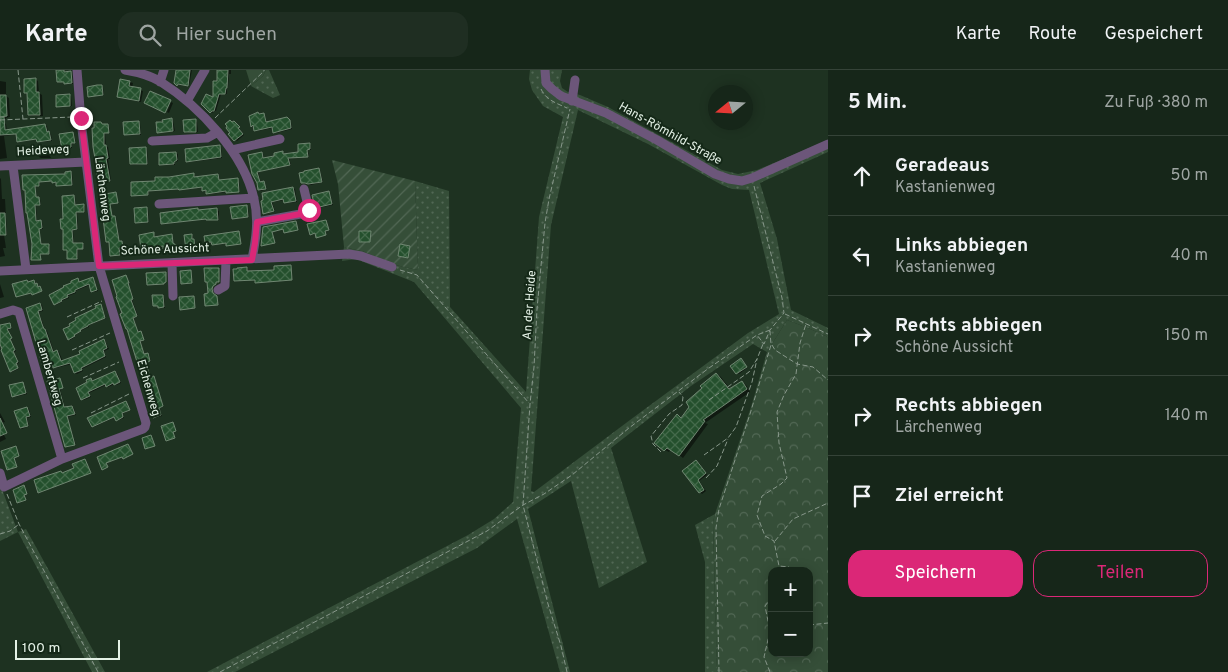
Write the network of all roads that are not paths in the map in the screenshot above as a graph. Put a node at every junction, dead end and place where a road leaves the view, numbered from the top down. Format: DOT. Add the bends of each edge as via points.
graph roads {
  1 [pos="77,70"];
  2 [pos="125,70"];
  3 [pos="164,70"];
  4 [pos="206,70"];
  5 [pos="545,70"];
  6 [pos="551,70"];
  7 [pos="575,80"];
  8 [pos="160,82"];
  9 [pos="555,93"];
  10 [pos="187,101"];
  11 [pos="571,105"];
  12 [pos="218,132"];
  13 [pos="280,139"];
  14 [pos="152,141"];
  15 [pos="828,144"];
  16 [pos="232,150"];
  17 [pos="86,162"];
  18 [pos="0,166"];
  19 [pos="13,166"];
  20 [pos="304,189"];
  21 [pos="254,198"];
  22 [pos="159,204"];
  23 [pos="257,222"];
  24 [pos="226,260"];
  25 [pos="252,260"];
  26 [pos="172,263"];
  27 [pos="99,266"];
  28 [pos="392,268"];
  29 [pos="26,269"];
  30 [pos="0,271"];
  31 [pos="218,290"];
  32 [pos="173,296"];
  33 [pos="0,314"];
  34 [pos="62,460"];
  35 [pos="0,473"];
  1 -- 17 [label="street, Lärchenweg"];
  2 -- 8 [label="street" via="145,74"];
  3 -- 8 [label="street"];
  4 -- 10 [label="street"];
  5 -- 9 [label="street" via="546,83"];
  6 -- 9 [label="street"];
  7 -- 11 [label="street"];
  8 -- 10 [label="street"];
  9 -- 11 [label="street, Hans-Römhild-Straße"];
  10 -- 12 [label="street"];
  11 -- 15 [label="street, Hans-Römhild-Straße" via="606,113 715,174 742,181"];
  12 -- 14 [label="street" via="207,138"];
  12 -- 16 [label="street"];
  13 -- 16 [label="street"];
  16 -- 21 [label="street"];
  17 -- 19 [label="street, Heideweg"];
  17 -- 27 [label="street, Lärchenweg"];
  18 -- 19 [label="street, Heideweg"];
  19 -- 29 [label="street"];
  20 -- 23 [label="street" via="309,210 306,213"];
  21 -- 22 [label="street"];
  21 -- 23 [label="street"];
  23 -- 25 [label="street"];
  24 -- 25 [label="street, Schöne Aussicht"];
  24 -- 26 [label="street, Schöne Aussicht"];
  24 -- 31 [label="street" via="225,286"];
  25 -- 28 [label="street, Schöne Aussicht" via="350,254"];
  26 -- 27 [label="street, Schöne Aussicht"];
  26 -- 32 [label="street"];
  27 -- 29 [label="street, Schöne Aussicht"];
  27 -- 34 [label="street, Eichenweg" via="146,423 143,429"];
  29 -- 30 [label="street, Schöne Aussicht"];
  33 -- 34 [label="street, Lambertweg" via="13,310 19,312"];
  34 -- 35 [label="street, Eichenweg" via="4,487"];
}
